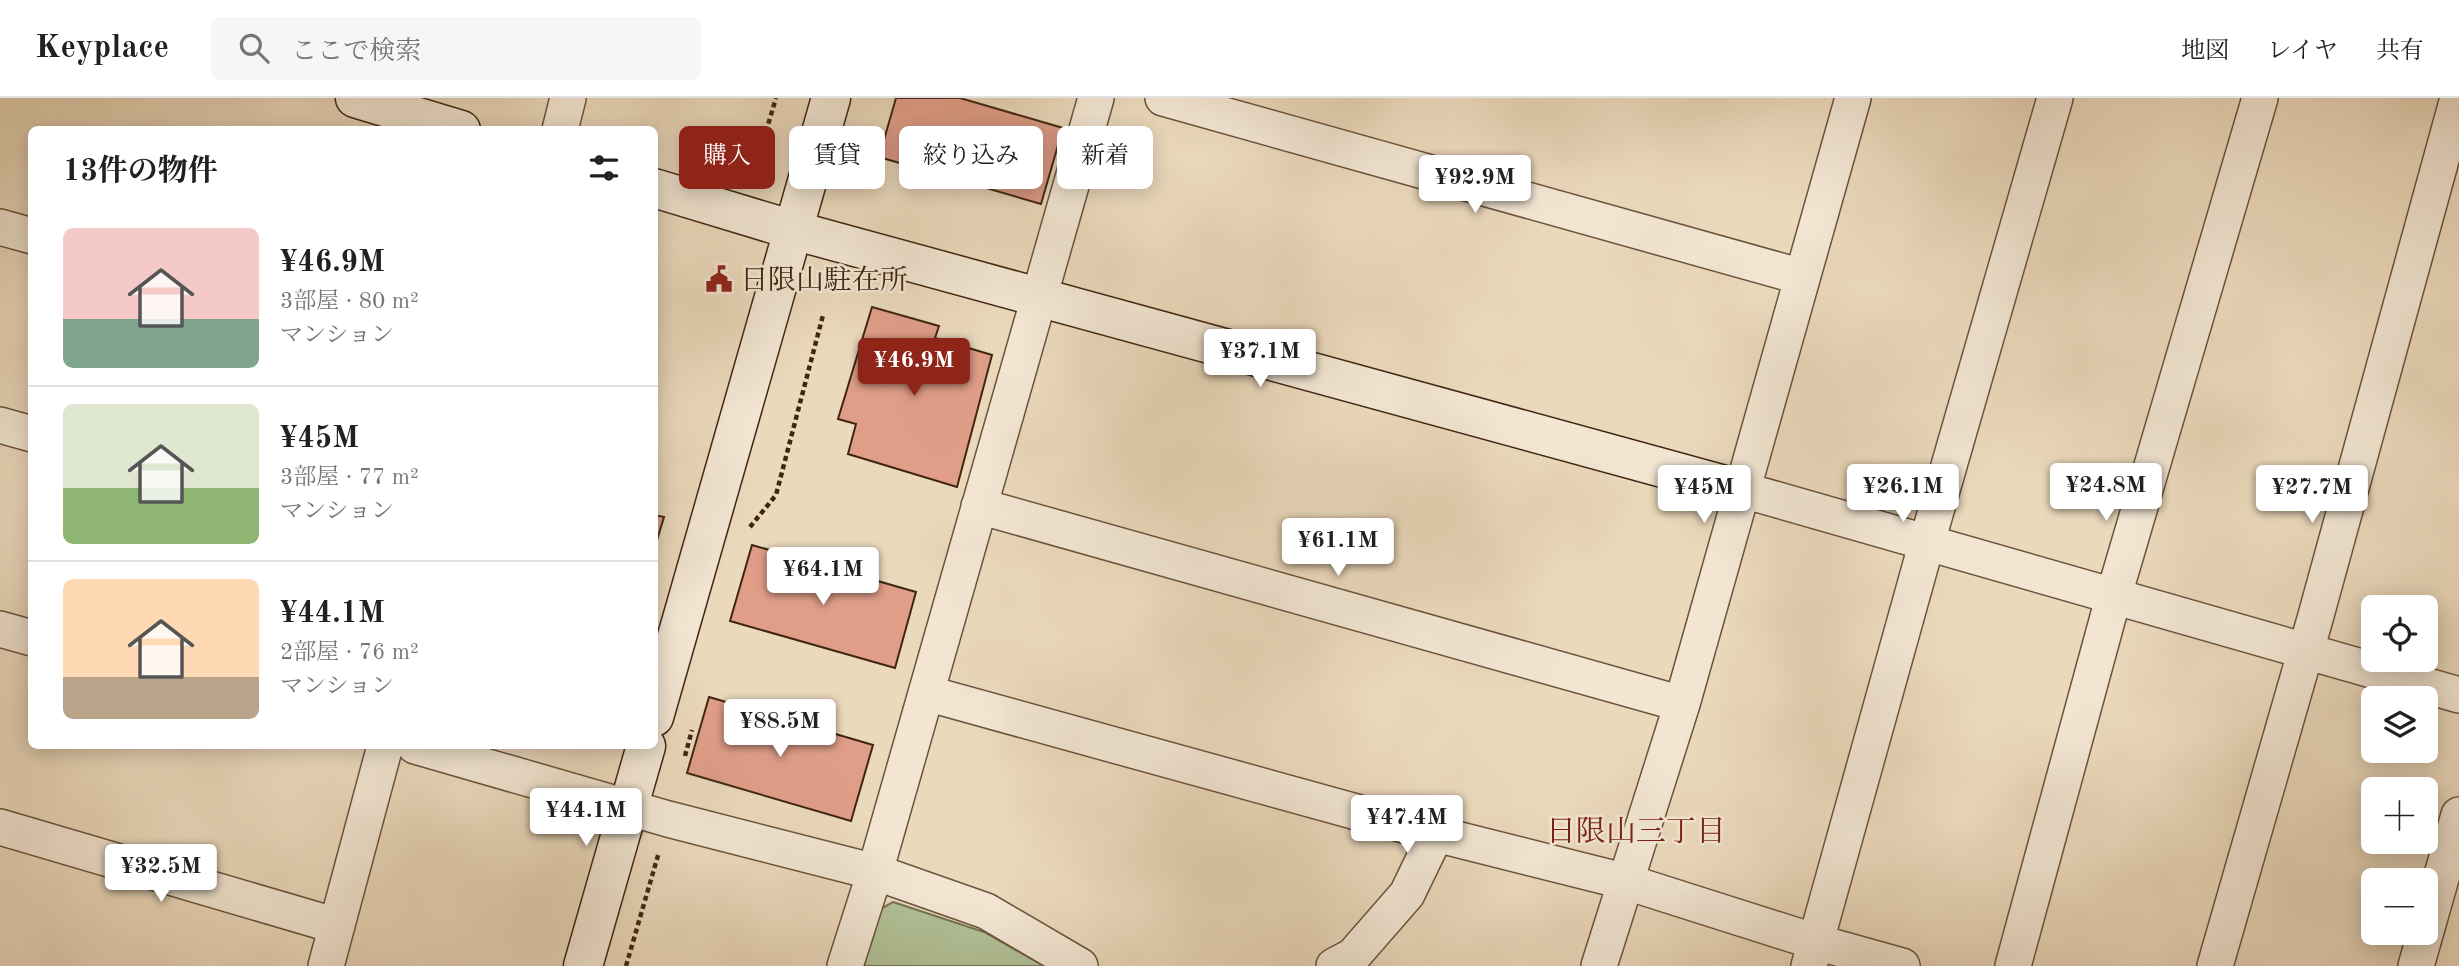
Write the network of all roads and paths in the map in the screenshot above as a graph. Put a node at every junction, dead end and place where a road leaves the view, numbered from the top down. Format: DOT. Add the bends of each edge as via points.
graph roads {
  1 [pos="355,98"];
  2 [pos="568,98"];
  3 [pos="776,98"];
  4 [pos="831,98"];
  5 [pos="1096,98"];
  6 [pos="1163,98"];
  7 [pos="1853,98"];
  8 [pos="2055,98"];
  9 [pos="2260,98"];
  10 [pos="2458,98"];
  11 [pos="448,126"];
  12 [pos="561,126"];
  13 [pos="768,126"];
  14 [pos="658,189"];
  15 [pos="0,227"];
  16 [pos="793,230"];
  17 [pos="28,235"];
  18 [pos="1802,277"];
  19 [pos="1038,298"];
  20 [pos="823,316"];
  21 [pos="0,425"];
  22 [pos="28,433"];
  23 [pos="1743,491"];
  24 [pos="979,506"];
  25 [pos="747,538"];
  26 [pos="1927,542"];
  27 [pos="2114,595"];
  28 [pos="0,629"];
  29 [pos="28,637"];
  30 [pos="2306,651"];
  31 [pos="926,693"];
  32 [pos="2459,695"];
  33 [pos="658,703"];
  34 [pos="1682,704"];
  35 [pos="694,722"];
  36 [pos="384,749"];
  37 [pos="426,749"];
  38 [pos="645,749"];
  39 [pos="683,761"];
  40 [pos="629,807"];
  41 [pos="2459,815"];
  42 [pos="668,819"];
  43 [pos="0,827"];
  44 [pos="1436,834"];
  45 [pos="875,872"];
  46 [pos="1627,882"];
  47 [pos="337,926"];
  48 [pos="1813,954"];
  49 [pos="326,966"];
  50 [pos="583,966"];
  51 [pos="626,966"];
  52 [pos="845,966"];
  53 [pos="1080,966"];
  54 [pos="1334,966"];
  55 [pos="1599,966"];
  56 [pos="1902,966"];
  57 [pos="2013,966"];
  58 [pos="2215,966"];
  59 [pos="2416,966"];
  1 -- 11 [label="street"];
  2 -- 12 [label="street"];
  3 -- 13 [label="path"];
  4 -- 16 [label="street"];
  5 -- 19 [label="street"];
  6 -- 18 [label="street"];
  7 -- 18 [label="street"];
  8 -- 26 [label="street"];
  9 -- 27 [label="street"];
  10 -- 30 [label="street"];
  14 -- 16 [label="street"];
  15 -- 17 [label="street"];
  16 -- 19 [label="street"];
  16 -- 33 [label="street"];
  18 -- 23 [label="street"];
  19 -- 23 [label="street"];
  19 -- 24 [label="street"];
  20 -- 25 [label="path" via="776,495 751,525"];
  21 -- 22 [label="street"];
  23 -- 26 [label="street"];
  23 -- 34 [label="street"];
  24 -- 31 [label="street"];
  24 -- 34 [label="street"];
  26 -- 27 [label="street"];
  26 -- 48 [label="street"];
  27 -- 30 [label="street"];
  27 -- 57 [label="street"];
  28 -- 29 [label="street"];
  30 -- 32 [label="street"];
  30 -- 58 [label="street"];
  31 -- 44 [label="street"];
  31 -- 45 [label="street"];
  34 -- 46 [label="street"];
  35 -- 39 [label="path"];
  36 -- 47 [label="street"];
  37 -- 40 [label="street"];
  38 -- 40 [label="street"];
  40 -- 42 [label="street"];
  40 -- 50 [label="street"];
  41 -- 59 [label="street"];
  42 -- 45 [label="street"];
  42 -- 51 [label="path"];
  43 -- 47 [label="street"];
  44 -- 46 [label="street"];
  44 -- 54 [label="street" via="1407,894 1353,956"];
  45 -- 52 [label="street"];
  45 -- 53 [label="street" via="986,911"];
  46 -- 48 [label="street"];
  46 -- 55 [label="street"];
  47 -- 49 [label="street"];
  48 -- 56 [label="street"];
}
